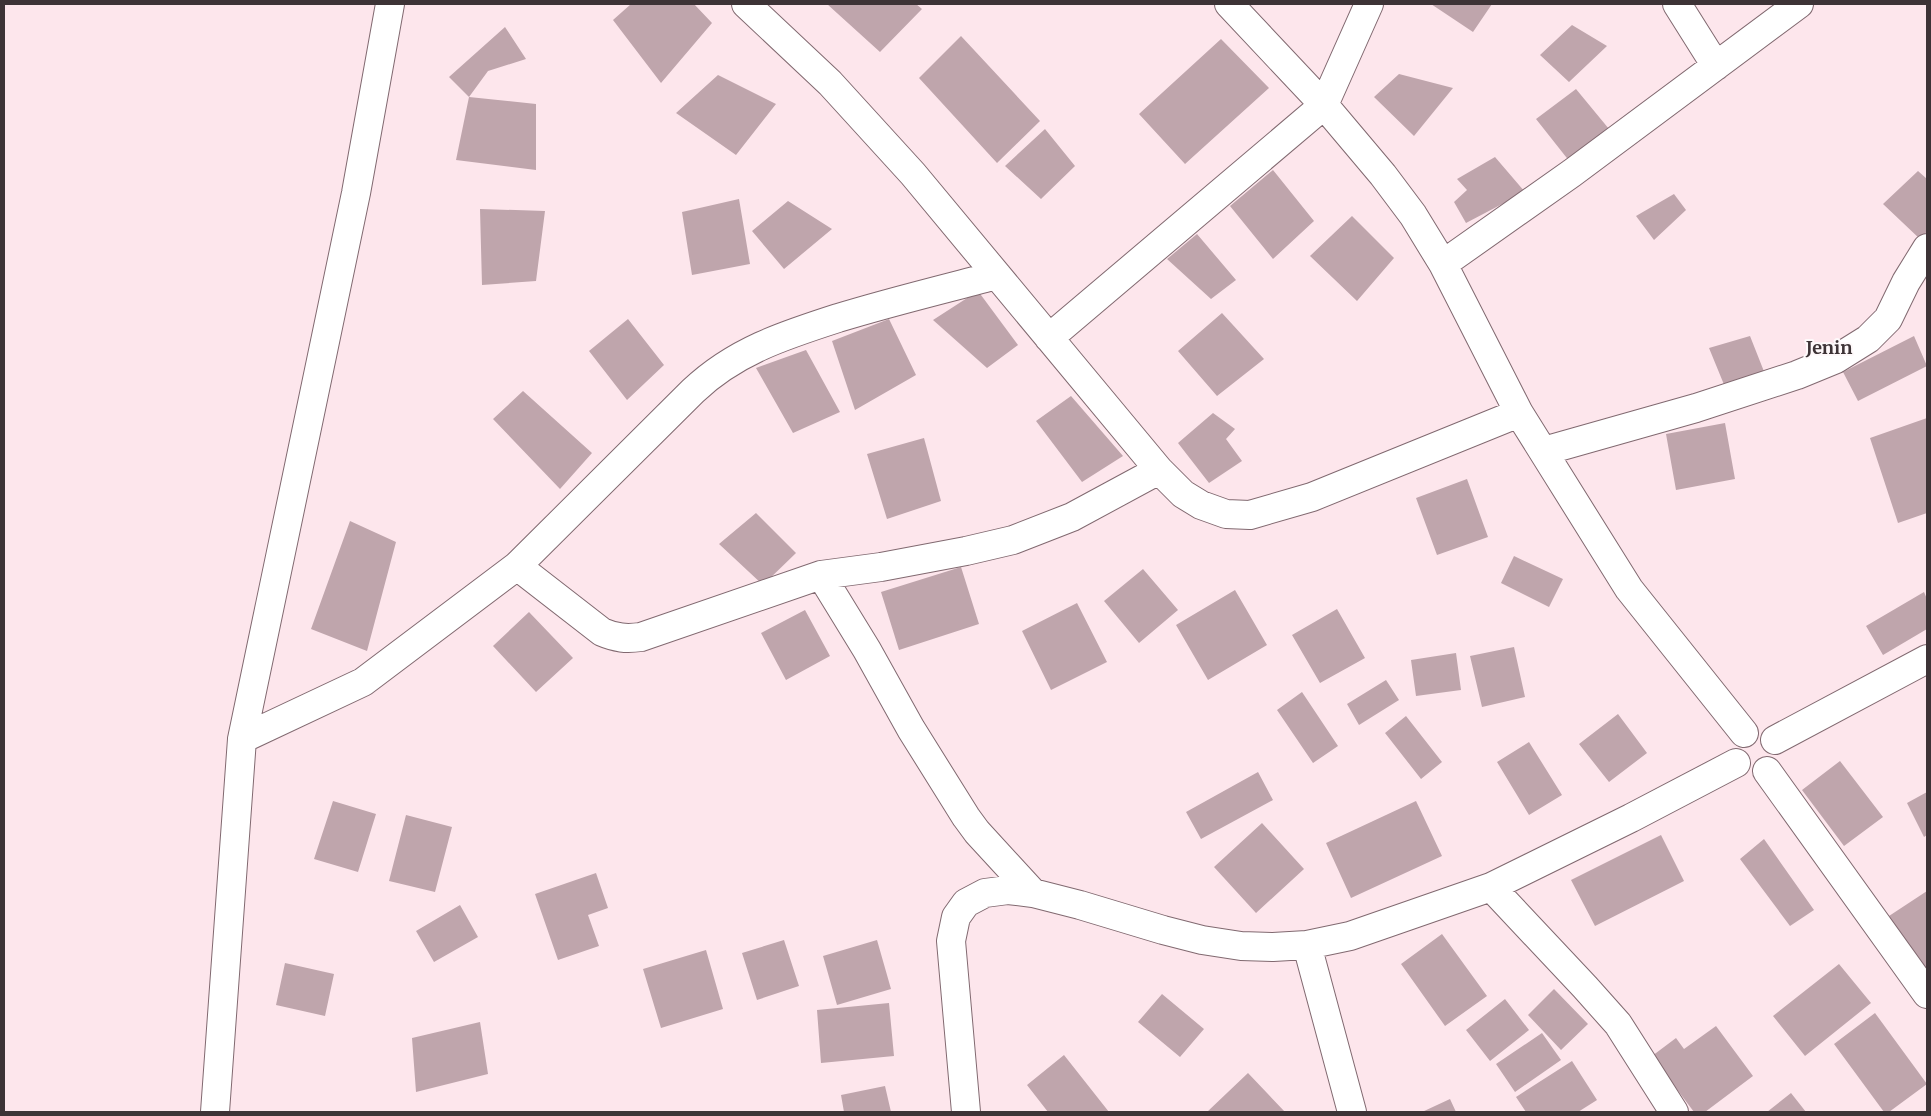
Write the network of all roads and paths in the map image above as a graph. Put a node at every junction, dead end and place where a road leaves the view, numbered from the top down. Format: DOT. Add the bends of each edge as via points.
graph roads {
  1 [pos="390,4"];
  2 [pos="746,4"];
  3 [pos="1229,4"];
  4 [pos="1369,4"];
  5 [pos="1676,4"];
  6 [pos="1800,4"];
  7 [pos="1716,66"];
  8 [pos="1324,105"];
  9 [pos="1927,248"];
  10 [pos="1443,264"];
  11 [pos="997,275"];
  12 [pos="1050,338"];
  13 [pos="1520,413"];
  14 [pos="1544,451"];
  15 [pos="1159,470"];
  16 [pos="517,566"];
  17 [pos="821,575"];
  18 [pos="1927,659"];
  19 [pos="1744,732"];
  20 [pos="242,739"];
  21 [pos="1775,740"];
  22 [pos="1736,763"];
  23 [pos="1767,771"];
  24 [pos="1491,887"];
  25 [pos="1033,893"];
  26 [pos="1307,945"];
  27 [pos="1927,994"];
  28 [pos="215,1112"];
  29 [pos="966,1112"];
  30 [pos="1352,1112"];
  31 [pos="1674,1112"];
  1 -- 20 [label="street" via="356,193"];
  2 -- 11 [label="street" via="830,83 913,174"];
  3 -- 8 [label="street"];
  4 -- 8 [label="street"];
  5 -- 7 [label="street"];
  6 -- 7 [label="street"];
  7 -- 10 [label="street"];
  8 -- 10 [label="street" via="1413,215"];
  8 -- 12 [label="street"];
  9 -- 14 [label="street" via="1888,320 1868,339 1836,359 1696,408"];
  10 -- 13 [label="street"];
  11 -- 12 [label="street"];
  11 -- 16 [label="street" via="863,310 782,336 727,365 693,391"];
  12 -- 15 [label="street"];
  13 -- 14 [label="street"];
  13 -- 15 [label="street" via="1312,497 1250,516 1226,514 1201,504 1183,494"];
  14 -- 19 [label="street" via="1629,588"];
  15 -- 17 [label="street" via="1072,517 1013,540 881,567"];
  16 -- 17 [label="street" via="602,632 624,639 641,638"];
  16 -- 20 [label="street" via="363,682"];
  17 -- 25 [label="street" via="966,817"];
  18 -- 21 [label="street"];
  19 -- 21 [label="street" via="1765,731"];
  19 -- 22 [label="street" via="1734,746"];
  20 -- 28 [label="street"];
  21 -- 23 [label="street" via="1777,757"];
  22 -- 23 [label="street" via="1750,774"];
  22 -- 24 [label="street"];
  23 -- 27 [label="street"];
  24 -- 26 [label="street" via="1350,936"];
  24 -- 31 [label="street" via="1618,1024"];
  25 -- 26 [label="street" via="1202,940 1241,946"];
  25 -- 29 [label="street" via="1008,890 985,893 966,903 956,917 951,940"];
  26 -- 30 [label="street"];
}
